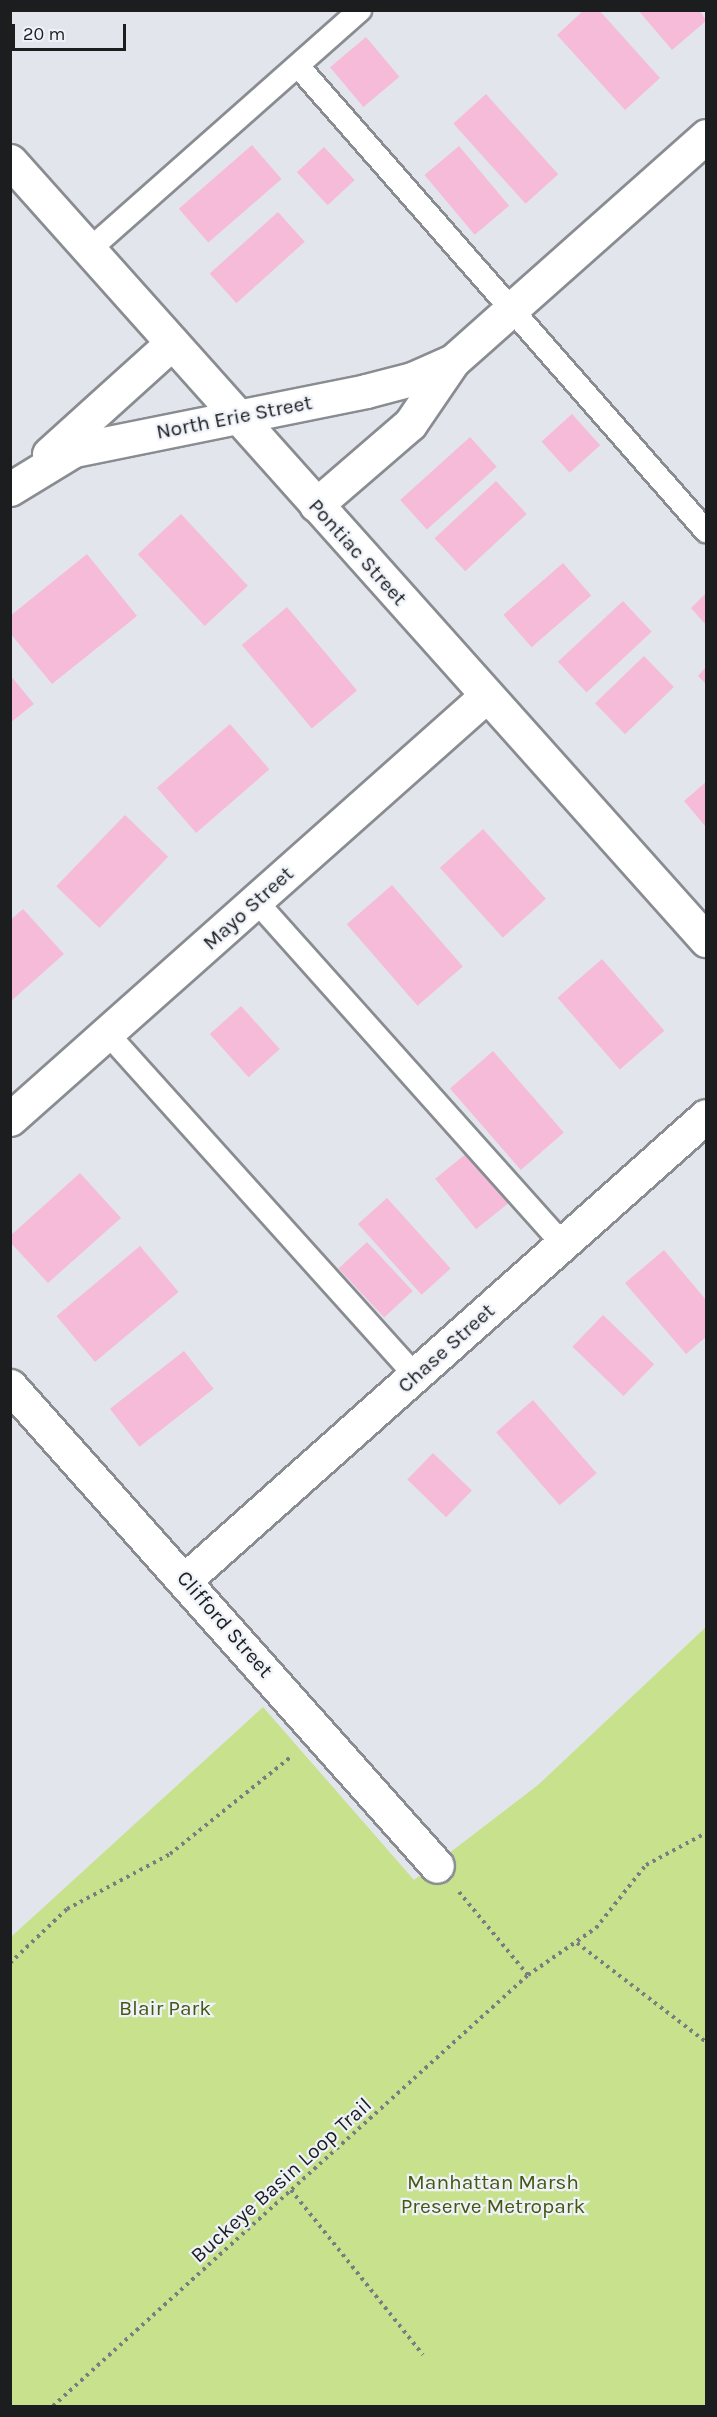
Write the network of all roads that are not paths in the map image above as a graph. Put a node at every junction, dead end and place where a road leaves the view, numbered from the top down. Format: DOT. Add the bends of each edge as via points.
graph roads {
  1 [pos="360,10"];
  2 [pos="298,66"];
  3 [pos="706,136"];
  4 [pos="10,161"];
  5 [pos="90,250"];
  6 [pos="512,310"];
  7 [pos="172,343"];
  8 [pos="453,361"];
  9 [pos="238,417"];
  10 [pos="14,485"];
  11 [pos="316,505"];
  12 [pos="706,531"];
  13 [pos="486,696"];
  14 [pos="256,901"];
  15 [pos="706,940"];
  16 [pos="108,1033"];
  17 [pos="706,1116"];
  18 [pos="10,1119"];
  19 [pos="563,1244"];
  20 [pos="415,1375"];
  21 [pos="10,1386"];
  22 [pos="186,1580"];
  23 [pos="437,1866"];
  1 -- 2 [label="lane"];
  2 -- 5 [label="lane"];
  2 -- 6 [label="lane"];
  3 -- 6 [label="street, North Erie Street"];
  4 -- 5 [label="street, Pontiac Street"];
  5 -- 7 [label="street, Pontiac Street"];
  6 -- 8 [label="street, North Erie Street"];
  6 -- 12 [label="lane"];
  7 -- 9 [label="street, Pontiac Street"];
  7 -- 10 [label="street, North Erie Street"];
  8 -- 9 [label="street, North Erie Street" via="412,379"];
  8 -- 11 [label="street, North Erie Street" via="410,424"];
  9 -- 10 [label="street, North Erie Street" via="74,450"];
  9 -- 11 [label="street, Pontiac Street"];
  11 -- 13 [label="street, Pontiac Street"];
  13 -- 14 [label="street, Mayo Street"];
  13 -- 15 [label="street, Pontiac Street"];
  14 -- 16 [label="street, Mayo Street"];
  14 -- 19 [label="lane"];
  16 -- 18 [label="street, Mayo Street"];
  16 -- 20 [label="lane"];
  17 -- 19 [label="street, Chase Street"];
  19 -- 20 [label="street, Chase Street"];
  20 -- 22 [label="street, Chase Street"];
  21 -- 22 [label="street, Clifford Street"];
  22 -- 23 [label="street, Clifford Street"];
}
